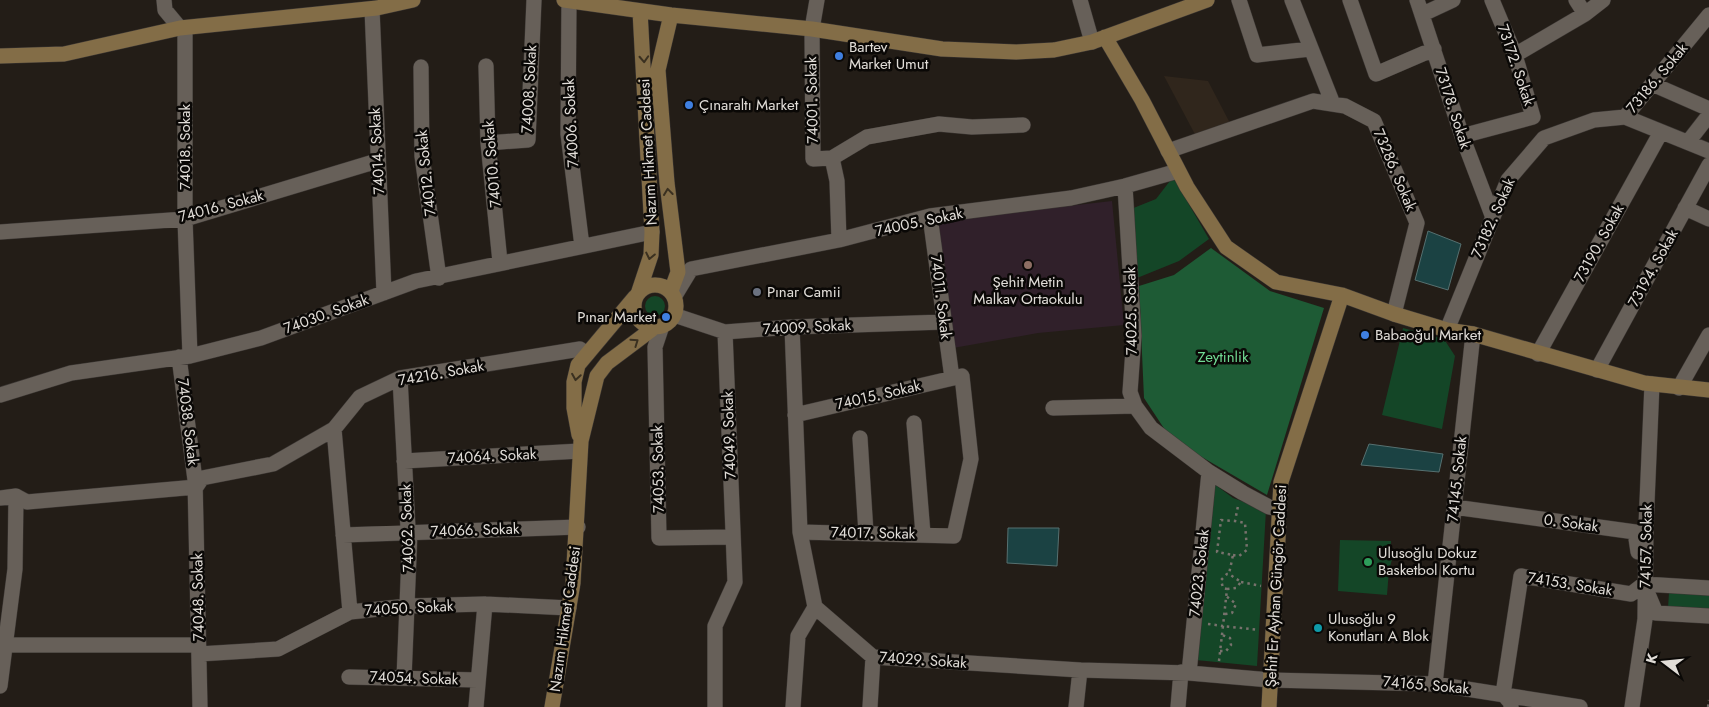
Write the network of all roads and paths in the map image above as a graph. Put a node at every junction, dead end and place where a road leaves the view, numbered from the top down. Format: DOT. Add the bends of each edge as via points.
graph roads {
  1 [pos="164,0"];
  2 [pos="413,0"];
  3 [pos="534,0"];
  4 [pos="567,0"];
  5 [pos="817,0"];
  6 [pos="1080,0"];
  7 [pos="1207,0"];
  8 [pos="1238,0"];
  9 [pos="1292,0"];
  10 [pos="1350,0"];
  11 [pos="1452,0"];
  12 [pos="1492,0"];
  13 [pos="1576,0"];
  14 [pos="1603,0"];
  15 [pos="623,4"];
  16 [pos="1420,7"];
  17 [pos="372,9"];
  18 [pos="640,11"];
  19 [pos="1585,14"];
  20 [pos="671,15"];
  21 [pos="1709,15"];
  22 [pos="183,28"];
  23 [pos="812,29"];
  24 [pos="1098,40"];
  25 [pos="1310,49"];
  26 [pos="1434,49"];
  27 [pos="1515,55"];
  28 [pos="0,56"];
  29 [pos="486,66"];
  30 [pos="421,67"];
  31 [pos="1652,84"];
  32 [pos="1333,104"];
  33 [pos="1709,109"];
  34 [pos="1709,115"];
  35 [pos="1625,117"];
  36 [pos="1023,125"];
  37 [pos="1661,132"];
  38 [pos="1462,136"];
  39 [pos="1688,142"];
  40 [pos="488,143"];
  41 [pos="1168,151"];
  42 [pos="1709,151"];
  43 [pos="832,158"];
  44 [pos="377,161"];
  45 [pos="1709,165"];
  46 [pos="1178,171"];
  47 [pos="1125,186"];
  48 [pos="1685,208"];
  49 [pos="1492,215"];
  50 [pos="930,216"];
  51 [pos="185,219"];
  52 [pos="1709,219"];
  53 [pos="0,232"];
  54 [pos="652,232"];
  55 [pos="839,240"];
  56 [pos="582,246"];
  57 [pos="500,262"];
  58 [pos="439,278"];
  59 [pos="384,293"];
  60 [pos="637,294"];
  61 [pos="673,294"];
  62 [pos="1342,295"];
  63 [pos="1394,314"];
  64 [pos="674,315"];
  65 [pos="944,322"];
  66 [pos="658,327"];
  67 [pos="792,327"];
  68 [pos="1448,330"];
  69 [pos="725,332"];
  70 [pos="1473,334"];
  71 [pos="1709,335"];
  72 [pos="587,354"];
  73 [pos="1538,354"];
  74 [pos="185,356"];
  75 [pos="1596,370"];
  76 [pos="957,377"];
  77 [pos="400,378"];
  78 [pos="1652,384"];
  79 [pos="1679,388"];
  80 [pos="1709,390"];
  81 [pos="0,395"];
  82 [pos="1135,406"];
  83 [pos="1053,408"];
  84 [pos="795,415"];
  85 [pos="914,423"];
  86 [pos="334,429"];
  87 [pos="860,438"];
  88 [pos="580,446"];
  89 [pos="404,461"];
  90 [pos="1209,472"];
  91 [pos="196,487"];
  92 [pos="1243,493"];
  93 [pos="16,496"];
  94 [pos="0,498"];
  95 [pos="1279,508"];
  96 [pos="1454,508"];
  97 [pos="1233,521"];
  98 [pos="578,527"];
  99 [pos="410,532"];
  100 [pos="800,532"];
  101 [pos="866,533"];
  102 [pos="923,534"];
  103 [pos="343,535"];
  104 [pos="733,537"];
  105 [pos="1233,555"];
  106 [pos="1230,574"];
  107 [pos="1241,582"];
  108 [pos="1644,584"];
  109 [pos="1265,587"];
  110 [pos="1709,588"];
  111 [pos="1227,589"];
  112 [pos="1226,596"];
  113 [pos="485,604"];
  114 [pos="408,606"];
  115 [pos="815,606"];
  116 [pos="569,608"];
  117 [pos="350,612"];
  118 [pos="1225,614"];
  119 [pos="1709,616"];
  120 [pos="1223,626"];
  121 [pos="1263,631"];
  122 [pos="1222,635"];
  123 [pos="5,644"];
  124 [pos="198,650"];
  125 [pos="1220,651"];
  126 [pos="873,657"];
  127 [pos="1219,662"];
  128 [pos="1080,670"];
  129 [pos="1185,673"];
  130 [pos="349,677"];
  131 [pos="404,678"];
  132 [pos="478,680"];
  133 [pos="1270,680"];
  134 [pos="1436,684"];
  135 [pos="0,686"];
  136 [pos="1507,700"];
  137 [pos="1709,700"];
  138 [pos="200,707"];
  139 [pos="476,707"];
  140 [pos="552,707"];
  141 [pos="715,707"];
  142 [pos="793,707"];
  143 [pos="870,707"];
  144 [pos="1076,707"];
  145 [pos="1178,707"];
  146 [pos="1269,707"];
  147 [pos="1580,707"];
  148 [pos="1632,707"];
  149 [pos="1708,707"];
  1 -- 22 [label="street" via="165,10"];
  2 -- 17 [label="main road"];
  3 -- 40 [label="street, 74008. Sokak" via="528,140"];
  4 -- 15 [label="main road"];
  4 -- 56 [label="street, 74006. Sokak" via="568,134"];
  5 -- 23 [label="street"];
  6 -- 24 [label="street"];
  7 -- 24 [label="main road"];
  8 -- 25 [label="street" via="1257,55"];
  9 -- 25 [label="street"];
  10 -- 26 [label="street" via="1376,74"];
  11 -- 16 [label="street"];
  12 -- 27 [label="street, 73172. Sokak"];
  13 -- 19 [label="street"];
  14 -- 19 [label="street"];
  15 -- 18 [label="main road"];
  16 -- 26 [label="street, 73178. Sokak"];
  17 -- 22 [label="main road"];
  17 -- 44 [label="street, 74014. Sokak"];
  18 -- 20 [label="main road"];
  18 -- 54 [label="main road, Nazım Hikmet Caddesi, one-way"];
  19 -- 27 [label="street"];
  20 -- 23 [label="main road"];
  61 -- 20 [label="main road, Nazım Hikmet Caddesi, one-way" via="678,272 658,70"];
  21 -- 31 [label="street, 73186. Sokak"];
  22 -- 28 [label="main road" via="64,54"];
  22 -- 51 [label="street, 74018. Sokak"];
  23 -- 24 [label="main road" via="942,48 1016,52 1054,50"];
  23 -- 43 [label="street, 74001. Sokak" via="813,159"];
  24 -- 41 [label="main road" via="1142,100"];
  25 -- 32 [label="street"];
  26 -- 38 [label="street, 73178. Sokak"];
  27 -- 38 [label="street, 73172. Sokak" via="1533,117"];
  29 -- 40 [label="street, 74010. Sokak"];
  30 -- 58 [label="street, 74012. Sokak" via="422,156"];
  31 -- 33 [label="street"];
  31 -- 35 [label="street, 73186. Sokak"];
  32 -- 41 [label="street, 73286. Sokak" via="1313,101"];
  32 -- 63 [label="street, 73286. Sokak" via="1346,106 1374,121 1417,223"];
  34 -- 39 [label="street"];
  35 -- 37 [label="street"];
  35 -- 49 [label="street, 73182. Sokak" via="1594,120 1544,138 1508,180"];
  36 -- 43 [label="street" via="972,127 938,124 867,137"];
  37 -- 39 [label="street"];
  37 -- 73 [label="street, 73190. Sokak"];
  38 -- 49 [label="street, 73178. Sokak"];
  39 -- 42 [label="street"];
  40 -- 57 [label="street, 74010. Sokak"];
  41 -- 46 [label="main road"];
  43 -- 55 [label="street, 74001. Sokak" via="838,181"];
  44 -- 51 [label="street, 74016. Sokak"];
  44 -- 59 [label="street, 74014. Sokak"];
  45 -- 48 [label="street, 73194. Sokak"];
  46 -- 47 [label="street, 74005. Sokak"];
  46 -- 62 [label="main road" via="1226,247 1276,282"];
  47 -- 50 [label="street, 74005. Sokak" via="1064,199"];
  47 -- 82 [label="street, 74025. Sokak" via="1134,336 1130,392"];
  48 -- 52 [label="street"];
  48 -- 75 [label="street, 73194. Sokak"];
  49 -- 68 [label="street, 73182. Sokak"];
  50 -- 55 [label="street, 74005. Sokak"];
  50 -- 65 [label="street, 74011. Sokak"];
  51 -- 53 [label="street, 74016. Sokak"];
  51 -- 74 [label="street, 74018. Sokak"];
  54 -- 56 [label="street, 74030. Sokak"];
  54 -- 60 [label="main road, Nazım Hikmet Caddesi, one-way" via="651,255"];
  55 -- 61 [label="street, 74005. Sokak" via="691,269"];
  56 -- 57 [label="street, 74030. Sokak"];
  57 -- 58 [label="street, 74030. Sokak"];
  58 -- 59 [label="street, 74030. Sokak" via="416,281"];
  59 -- 74 [label="street, 74030. Sokak" via="261,338"];
  60 -- 61 [label="main road" via="651,284 658,284"];
  60 -- 66 [label="main road" via="634,311 637,318 642,323"];
  60 -- 72 [label="main road, Nazım Hikmet Caddesi"];
  61 -- 64 [label="main road" via="676,304"];
  62 -- 63 [label="main road"];
  62 -- 95 [label="main road, Şehit Er Ayhan Güngör Caddesi" via="1281,482"];
  63 -- 68 [label="main road"];
  64 -- 66 [label="main road" via="668,323"];
  64 -- 69 [label="street, 74009. Sokak"];
  65 -- 67 [label="street, 74009. Sokak"];
  65 -- 76 [label="street, 74011. Sokak"];
  88 -- 66 [label="main road, Nazım Hikmet Caddesi, one-way" via="597,376 606,363"];
  66 -- 104 [label="street, 74053. Sokak" via="655,347 659,538"];
  67 -- 69 [label="street, 74009. Sokak"];
  67 -- 84 [label="street"];
  68 -- 70 [label="main road"];
  69 -- 104 [label="street, 74049. Sokak"];
  70 -- 73 [label="main road"];
  70 -- 96 [label="street, 74145. Sokak"];
  71 -- 79 [label="street"];
  72 -- 77 [label="street, 74216. Sokak" via="580,349"];
  72 -- 88 [label="main road, Nazım Hikmet Caddesi, one-way" via="578,365 574,382"];
  73 -- 75 [label="main road"];
  74 -- 81 [label="street, 74030. Sokak" via="71,373"];
  74 -- 91 [label="street, 74038. Sokak"];
  75 -- 78 [label="main road"];
  76 -- 84 [label="street, 74015. Sokak"];
  76 -- 102 [label="street, 74011. Sokak" via="971,459 954,536"];
  77 -- 86 [label="street, 74216. Sokak" via="360,397"];
  77 -- 89 [label="street, 74062. Sokak"];
  78 -- 79 [label="main road"];
  78 -- 108 [label="street, 74157. Sokak"];
  79 -- 80 [label="main road"];
  82 -- 83 [label="street"];
  82 -- 90 [label="street, 74025. Sokak" via="1151,428"];
  84 -- 100 [label="street"];
  85 -- 102 [label="street, 74017. Sokak"];
  86 -- 91 [label="street, 74216. Sokak" via="273,464 202,478"];
  86 -- 103 [label="street"];
  87 -- 101 [label="street"];
  88 -- 89 [label="street, 74064. Sokak"];
  88 -- 98 [label="main road, Nazım Hikmet Caddesi"];
  89 -- 99 [label="street, 74062. Sokak"];
  90 -- 92 [label="street, 74025. Sokak"];
  90 -- 129 [label="street, 74023. Sokak"];
  91 -- 93 [label="street, 74216. Sokak" via="28,502"];
  91 -- 124 [label="street, 74048. Sokak"];
  92 -- 95 [label="street, 74025. Sokak" via="1270,507"];
  92 -- 97 [label="path"];
  93 -- 94 [label="street, 74216. Sokak"];
  93 -- 123 [label="street" via="15,569"];
  95 -- 133 [label="main road, Şehit Er Ayhan Güngör Caddesi"];
  96 -- 108 [label="street, 0. Sokak" via="1634,532"];
  96 -- 134 [label="street, 74145. Sokak"];
  97 -- 105 [label="path" via="1245,523 1247,550 1240,556"];
  97 -- 105 [label="path" via="1221,520 1217,552"];
  98 -- 99 [label="street, 74066. Sokak"];
  98 -- 116 [label="main road, Nazım Hikmet Caddesi"];
  99 -- 103 [label="street, 74066. Sokak"];
  99 -- 114 [label="street, 74062. Sokak"];
  100 -- 101 [label="street, 74017. Sokak"];
  100 -- 115 [label="street"];
  101 -- 102 [label="street, 74017. Sokak"];
  103 -- 117 [label="street"];
  104 -- 141 [label="street, 74049. Sokak" via="735,582 715,626"];
  105 -- 106 [label="path"];
  106 -- 107 [label="path"];
  106 -- 111 [label="path" via="1221,580 1222,588"];
  107 -- 109 [label="path"];
  107 -- 111 [label="path" via="1236,588"];
  108 -- 110 [label="street"];
  108 -- 119 [label="street" via="1656,613"];
  108 -- 136 [label="street, 74153. Sokak" via="1631,594 1521,576"];
  108 -- 148 [label="street, 74157. Sokak" via="1645,619"];
  111 -- 112 [label="path"];
  112 -- 118 [label="path"];
  112 -- 118 [label="path" via="1236,604 1232,613"];
  113 -- 114 [label="street, 74050. Sokak"];
  113 -- 116 [label="street, 74050. Sokak"];
  113 -- 132 [label="street"];
  114 -- 117 [label="street, 74050. Sokak"];
  114 -- 131 [label="street, 74062. Sokak"];
  115 -- 126 [label="street, 74029. Sokak"];
  115 -- 142 [label="street" via="798,636"];
  116 -- 140 [label="main road, Nazım Hikmet Caddesi"];
  117 -- 124 [label="street, 74050. Sokak" via="278,650"];
  118 -- 120 [label="path"];
  120 -- 121 [label="path"];
  120 -- 122 [label="path"];
  122 -- 125 [label="path"];
  122 -- 125 [label="path" via="1230,638 1231,644 1226,652"];
  123 -- 124 [label="street, 74050. Sokak"];
  123 -- 135 [label="street"];
  124 -- 138 [label="street, 74048. Sokak"];
  125 -- 127 [label="path"];
  126 -- 128 [label="street, 74029. Sokak"];
  126 -- 143 [label="street"];
  128 -- 129 [label="street, 74029. Sokak"];
  128 -- 144 [label="street"];
  129 -- 133 [label="street, 74029. Sokak"];
  129 -- 145 [label="street, 74023. Sokak"];
  130 -- 131 [label="street, 74054. Sokak"];
  131 -- 132 [label="street, 74054. Sokak"];
  132 -- 139 [label="street"];
  133 -- 134 [label="street, 74165. Sokak"];
  133 -- 146 [label="main road, Şehit Er Ayhan Güngör Caddesi"];
  134 -- 136 [label="street, 74165. Sokak"];
  136 -- 147 [label="street, 74165. Sokak"];
  137 -- 149 [label="path"];
}
